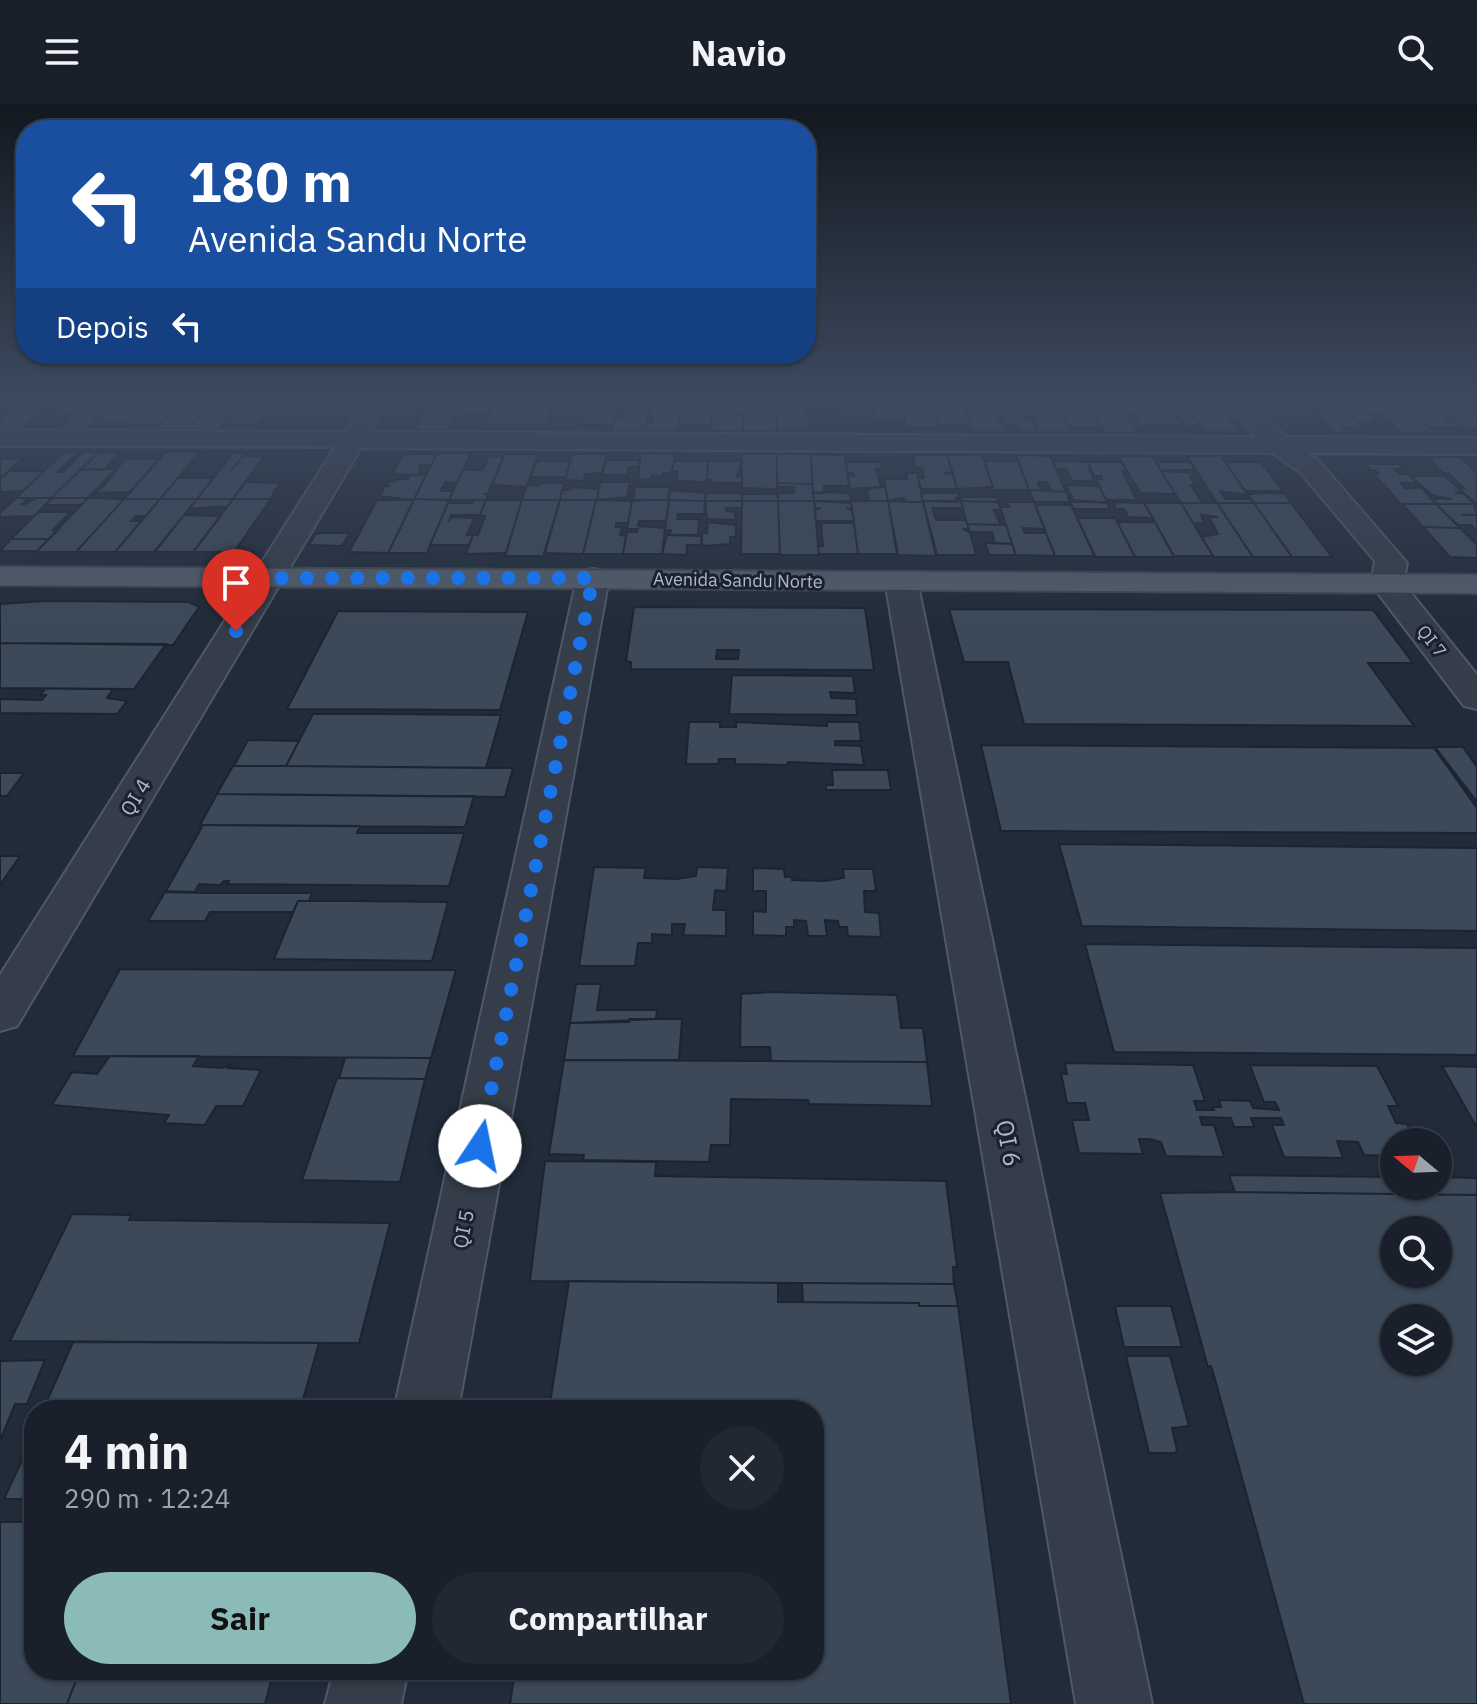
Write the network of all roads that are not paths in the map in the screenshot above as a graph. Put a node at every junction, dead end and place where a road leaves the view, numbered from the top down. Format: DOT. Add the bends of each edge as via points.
graph roads {
  1 [pos="332,475"];
  2 [pos="1320,475"];
  3 [pos="0,576"];
  4 [pos="268,578"];
  5 [pos="593,578"];
  6 [pos="901,581"];
  7 [pos="1387,584"];
  8 [pos="1477,584"];
  9 [pos="1477,698"];
  10 [pos="0,1014"];
  11 [pos="428,1400"];
  12 [pos="369,1680"];
  13 [pos="363,1704"];
  14 [pos="1114,1704"];
  1 -- 4 [label="street, QI 4"];
  2 -- 7 [label="street" via="1392,563"];
  3 -- 4 [label="main road, Avenida Sandu Norte"];
  4 -- 5 [label="main road, Avenida Sandu Norte"];
  4 -- 10 [label="street, QI 4"];
  5 -- 6 [label="main road, Avenida Sandu Norte"];
  5 -- 11 [label="street, QI 5"];
  6 -- 7 [label="main road, Avenida Sandu Norte"];
  6 -- 14 [label="street, QI 6"];
  7 -- 8 [label="main road, Avenida Sandu Norte"];
  7 -- 9 [label="street, QI 7"];
  12 -- 13 [label="street"];
}
